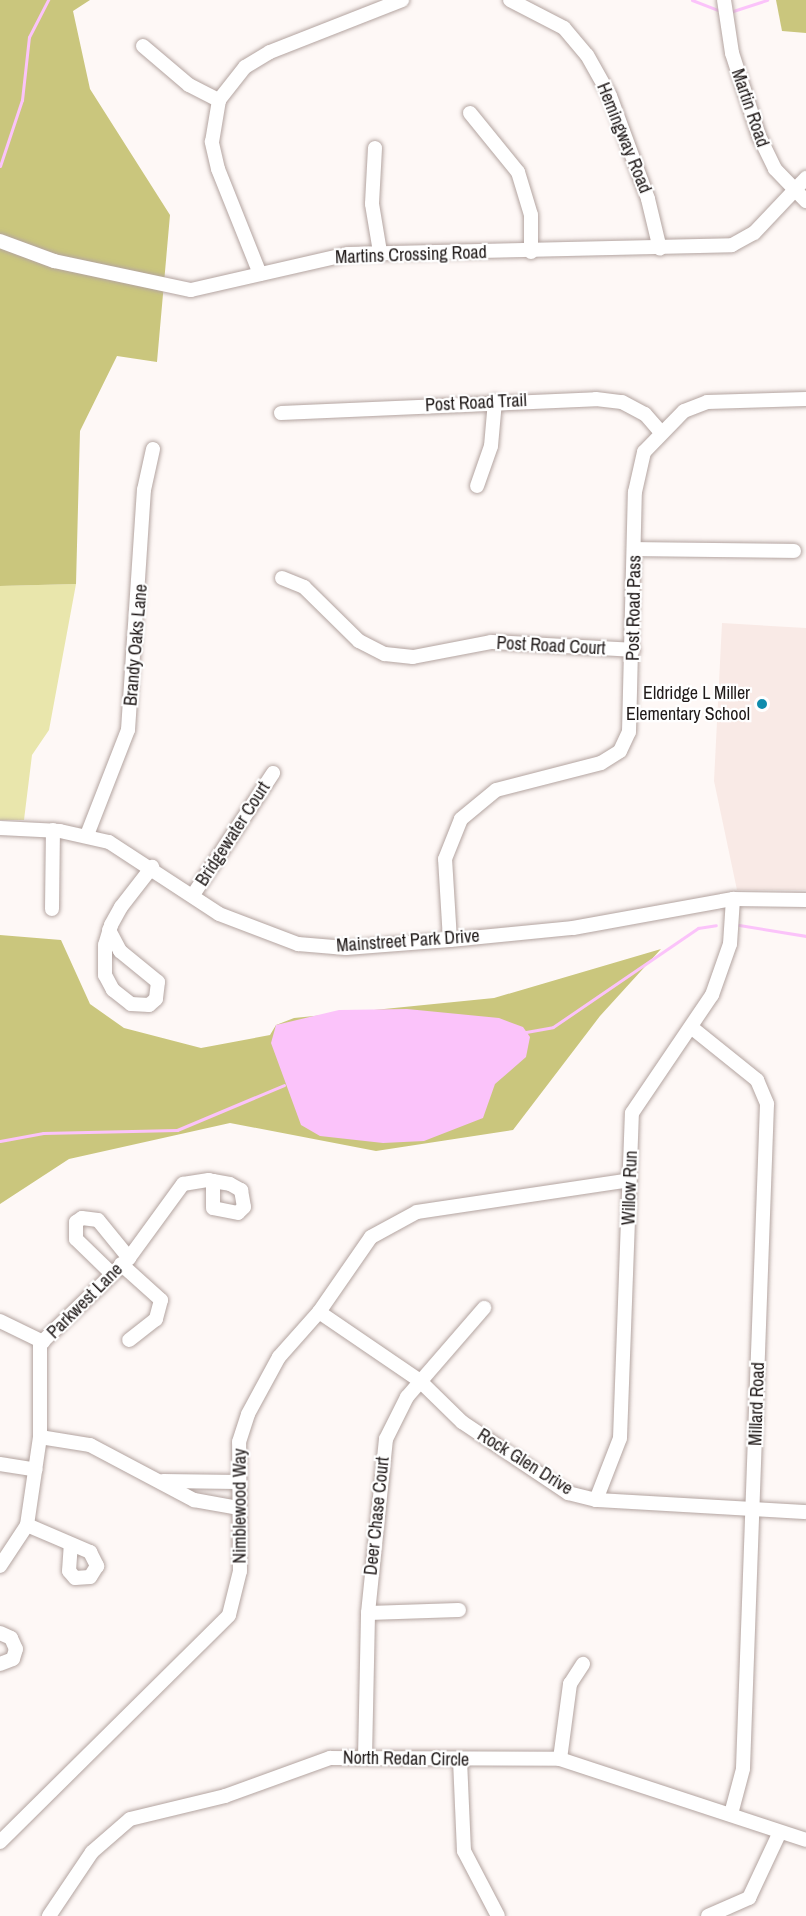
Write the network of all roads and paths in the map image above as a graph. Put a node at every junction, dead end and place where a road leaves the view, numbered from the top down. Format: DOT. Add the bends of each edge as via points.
graph roads {
  1 [pos="402,0"];
  2 [pos="510,0"];
  3 [pos="724,0"];
  4 [pos="144,46"];
  5 [pos="219,100"];
  6 [pos="470,113"];
  7 [pos="375,148"];
  8 [pos="806,178"];
  9 [pos="794,190"];
  10 [pos="806,201"];
  11 [pos="0,241"];
  12 [pos="660,249"];
  13 [pos="380,252"];
  14 [pos="531,252"];
  15 [pos="260,274"];
  16 [pos="806,399"];
  17 [pos="495,401"];
  18 [pos="281,413"];
  19 [pos="660,431"];
  20 [pos="153,449"];
  21 [pos="477,486"];
  22 [pos="635,549"];
  23 [pos="794,551"];
  24 [pos="282,578"];
  25 [pos="633,650"];
  26 [pos="273,773"];
  27 [pos="0,828"];
  28 [pos="53,830"];
  29 [pos="87,835"];
  30 [pos="152,867"];
  31 [pos="193,895"];
  32 [pos="733,899"];
  33 [pos="806,900"];
  34 [pos="52,909"];
  35 [pos="109,930"];
  36 [pos="450,940"];
  37 [pos="691,1027"];
  38 [pos="213,1180"];
  39 [pos="630,1180"];
  40 [pos="120,1264"];
  41 [pos="484,1308"];
  42 [pos="319,1312"];
  43 [pos="0,1321"];
  44 [pos="129,1340"];
  45 [pos="43,1342"];
  46 [pos="420,1381"];
  47 [pos="39,1437"];
  48 [pos="0,1464"];
  49 [pos="36,1470"];
  50 [pos="163,1481"];
  51 [pos="238,1482"];
  52 [pos="596,1500"];
  53 [pos="239,1508"];
  54 [pos="753,1510"];
  55 [pos="806,1512"];
  56 [pos="27,1525"];
  57 [pos="71,1545"];
  58 [pos="0,1566"];
  59 [pos="459,1610"];
  60 [pos="368,1613"];
  61 [pos="0,1633"];
  62 [pos="0,1664"];
  63 [pos="583,1664"];
  64 [pos="365,1758"];
  65 [pos="460,1760"];
  66 [pos="560,1760"];
  67 [pos="731,1814"];
  68 [pos="779,1834"];
  69 [pos="806,1840"];
  70 [pos="0,1842"];
  71 [pos="48,1916"];
  72 [pos="498,1916"];
  73 [pos="708,1916"];
  1 -- 5 [label="street" via="270,52 244,67"];
  2 -- 12 [label="street, Hemingway Road" via="536,9 564,28 587,55 610,96"];
  3 -- 9 [label="street, Martin Road" via="732,53 759,136"];
  4 -- 5 [label="street" via="189,86"];
  5 -- 15 [label="street" via="212,142 218,169"];
  6 -- 14 [label="street" via="506,151 527,193"];
  7 -- 13 [label="street" via="372,204"];
  8 -- 9 [label="street, Martins Crossing Road"];
  9 -- 10 [label="street, Martin Road"];
  9 -- 12 [label="street, Martins Crossing Road" via="754,233 732,245"];
  11 -- 15 [label="street, Martins Crossing Road" via="54,261 165,289 191,290"];
  12 -- 14 [label="street, Martins Crossing Road"];
  13 -- 14 [label="street, Martins Crossing Road"];
  13 -- 15 [label="street, Martins Crossing Road" via="317,259"];
  16 -- 19 [label="street" via="707,402"];
  17 -- 18 [label="street, Post Road Trail"];
  17 -- 19 [label="street, Post Road Trail" via="622,402 645,414"];
  17 -- 21 [label="street" via="491,446"];
  19 -- 22 [label="street, Post Road Pass" via="636,477"];
  20 -- 29 [label="street, Brandy Oaks Lane" via="144,490 128,730"];
  22 -- 23 [label="street"];
  22 -- 25 [label="street, Post Road Pass"];
  24 -- 25 [label="street, Post Road Court" via="304,587 359,640 385,654 413,657 491,642"];
  25 -- 36 [label="street, Post Road Pass" via="633,705 620,751 580,770 496,790 477,803 451,834 445,859"];
  26 -- 31 [label="street, Bridgewater Court"];
  27 -- 28 [label="street, Mainstreet Park Drive"];
  28 -- 29 [label="street, Mainstreet Park Drive"];
  28 -- 34 [label="street"];
  29 -- 30 [label="street, Mainstreet Park Drive"];
  30 -- 31 [label="street, Mainstreet Park Drive"];
  30 -- 35 [label="street"];
  31 -- 36 [label="street, Mainstreet Park Drive" via="219,914 298,944 346,948"];
  32 -- 33 [label="street, Mainstreet Park Drive"];
  32 -- 36 [label="street, Mainstreet Park Drive" via="573,928"];
  32 -- 37 [label="street, Willow Run" via="720,978"];
  35 -- 35 [label="street" via="105,975 113,990 139,1007 156,999 158,982 120,951"];
  37 -- 39 [label="street, Willow Run" via="632,1113"];
  37 -- 54 [label="street, Millard Road" via="757,1080 767,1104"];
  38 -- 40 [label="street, Parkwest Lane" via="178,1188"];
  39 -- 42 [label="street, Nimblewood Way" via="404,1216 371,1237"];
  39 -- 52 [label="street, Willow Run" via="621,1438"];
  40 -- 44 [label="street" via="161,1300 156,1319"];
  40 -- 45 [label="street, Parkwest Lane"];
  41 -- 46 [label="street, Deer Chase Court"];
  42 -- 46 [label="street, Rock Glen Drive"];
  42 -- 51 [label="street, Nimblewood Way" via="279,1357 260,1388 239,1442"];
  43 -- 45 [label="street"];
  45 -- 47 [label="street, Parkwest Lane" via="37,1363"];
  46 -- 52 [label="street, Rock Glen Drive" via="484,1438 568,1493"];
  46 -- 60 [label="street, Deer Chase Court" via="395,1418 379,1466"];
  47 -- 49 [label="street, Parkwest Lane"];
  47 -- 50 [label="street" via="90,1445"];
  48 -- 49 [label="street"];
  49 -- 56 [label="street, Parkwest Lane"];
  50 -- 51 [label="street"];
  50 -- 53 [label="street" via="209,1506"];
  51 -- 53 [label="street, Nimblewood Way"];
  52 -- 54 [label="street, Rock Glen Drive"];
  53 -- 70 [label="street, Nimblewood Way" via="240,1571 229,1615"];
  54 -- 55 [label="street, Rock Glen Drive"];
  54 -- 67 [label="street, Millard Road" via="743,1769"];
  56 -- 57 [label="street"];
  56 -- 58 [label="street, Parkwest Lane"];
  59 -- 60 [label="street"];
  60 -- 64 [label="street, Deer Chase Court"];
  61 -- 62 [label="street" via="11,1638 16,1649 13,1659"];
  63 -- 66 [label="street" via="570,1684"];
  64 -- 65 [label="street, North Redan Circle"];
  64 -- 71 [label="street, North Redan Circle" via="330,1758 225,1796 130,1819 92,1852"];
  65 -- 66 [label="street, North Redan Circle"];
  65 -- 72 [label="street" via="464,1851"];
  66 -- 67 [label="street, North Redan Circle"];
  67 -- 68 [label="street, North Redan Circle"];
  68 -- 69 [label="street, North Redan Circle"];
  68 -- 73 [label="street" via="749,1898"];
}
